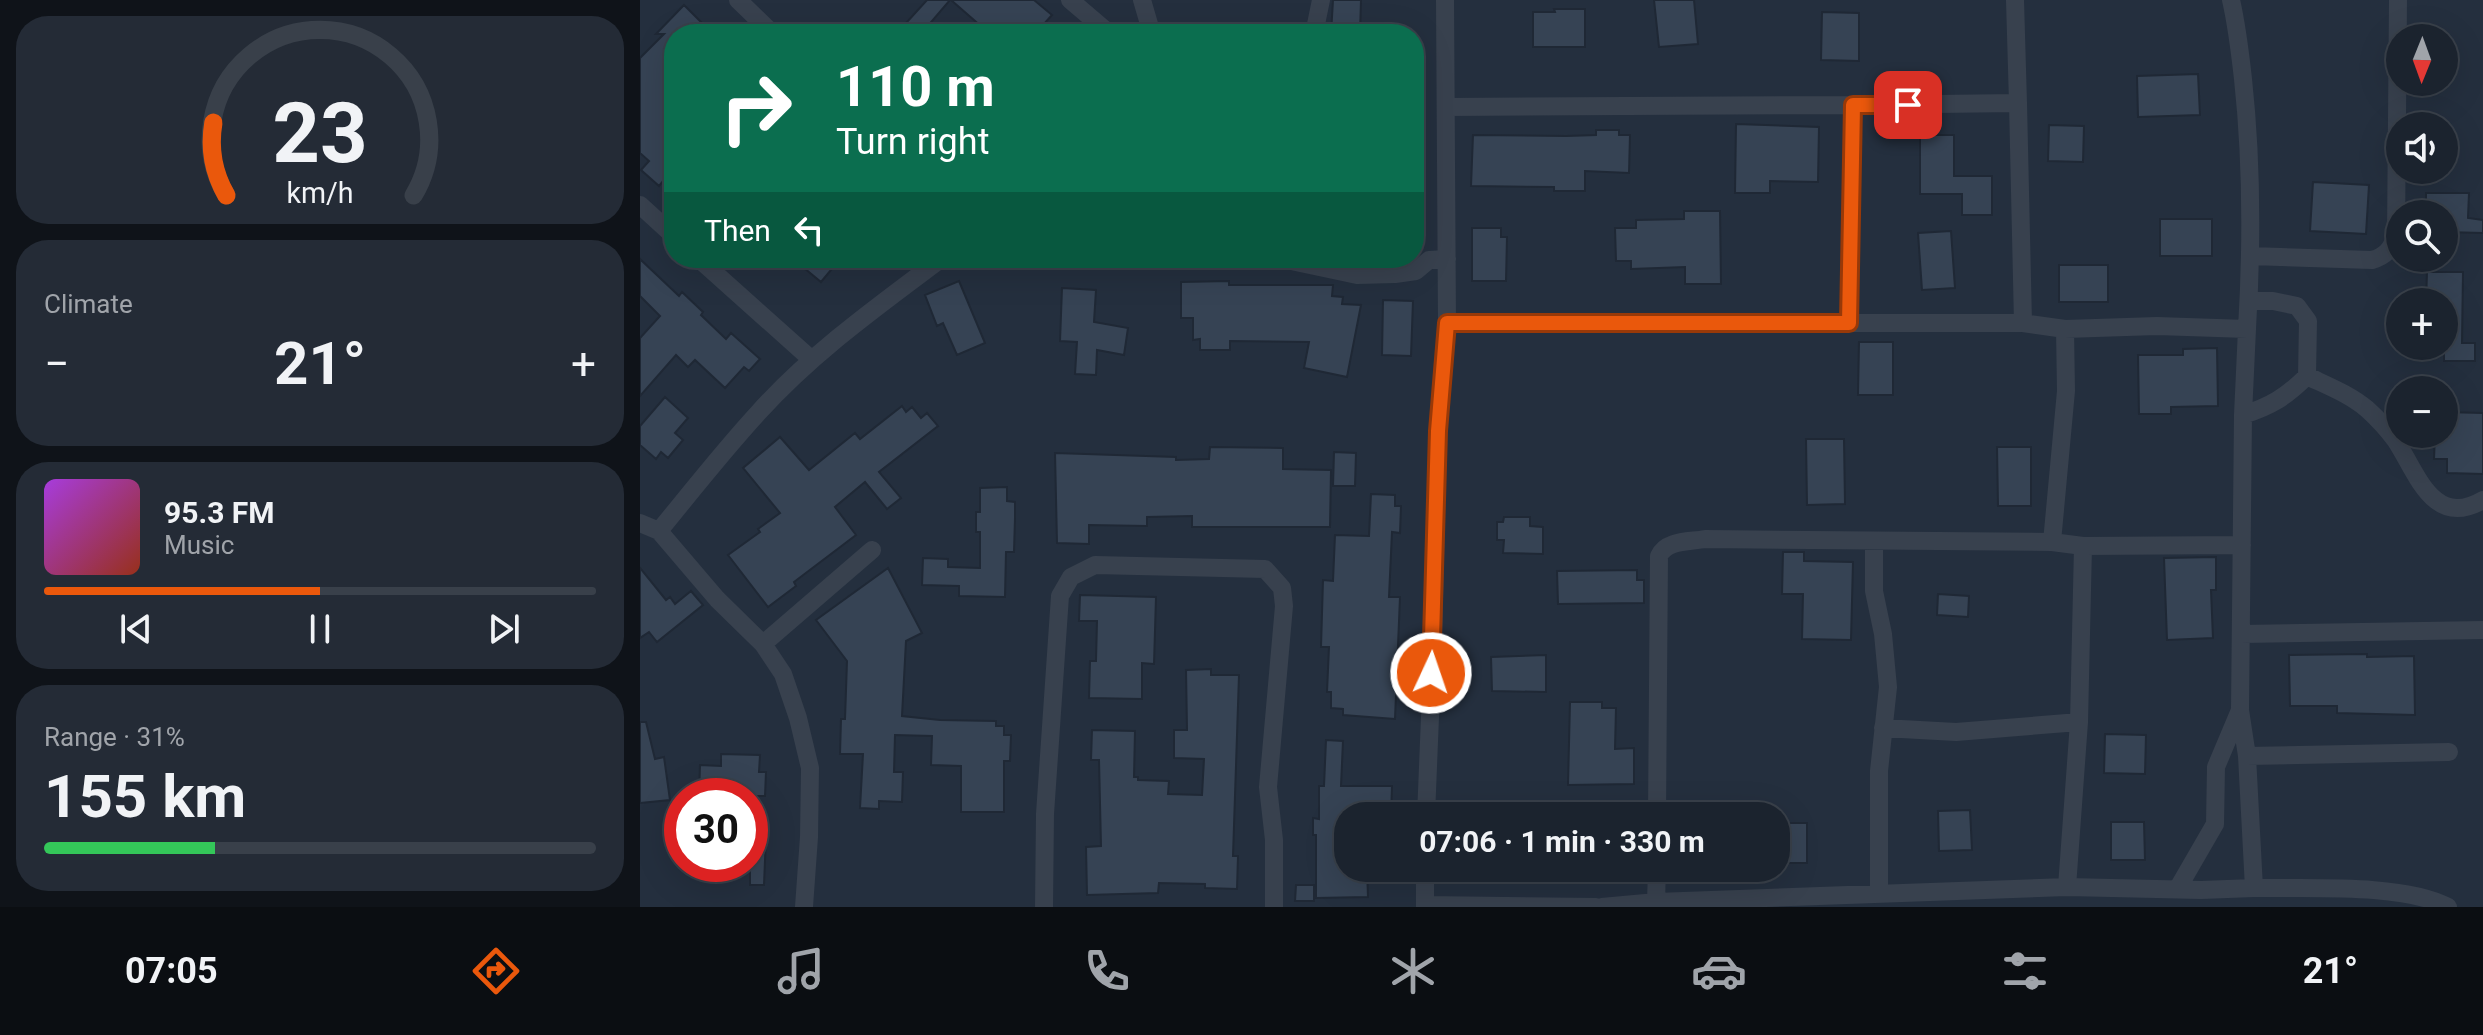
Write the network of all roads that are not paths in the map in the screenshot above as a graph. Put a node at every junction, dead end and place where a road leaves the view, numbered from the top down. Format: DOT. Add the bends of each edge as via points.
graph roads {
  1 [pos="738,0"];
  2 [pos="1070,0"];
  3 [pos="1142,0"];
  4 [pos="1321,0"];
  5 [pos="1445,0"];
  6 [pos="2015,0"];
  7 [pos="2231,0"];
  8 [pos="2398,0"];
  9 [pos="763,24"];
  10 [pos="1098,24"];
  11 [pos="1149,24"];
  12 [pos="1316,24"];
  13 [pos="2018,103"];
  14 [pos="1853,105"];
  15 [pos="1447,107"];
  16 [pos="640,205"];
  17 [pos="664,227"];
  18 [pos="2251,256"];
  19 [pos="1447,259"];
  20 [pos="1424,264"];
  21 [pos="709,268"];
  22 [pos="929,268"];
  23 [pos="1324,268"];
  24 [pos="1420,268"];
  25 [pos="2249,301"];
  26 [pos="1447,323"];
  27 [pos="1849,323"];
  28 [pos="2023,323"];
  29 [pos="2065,329"];
  30 [pos="2247,329"];
  31 [pos="812,360"];
  32 [pos="2307,376"];
  33 [pos="2243,415"];
  34 [pos="2483,500"];
  35 [pos="640,523"];
  36 [pos="659,531"];
  37 [pos="1874,541"];
  38 [pos="2052,542"];
  39 [pos="2242,545"];
  40 [pos="2083,546"];
  41 [pos="872,550"];
  42 [pos="2483,630"];
  43 [pos="2241,634"];
  44 [pos="763,644"];
  45 [pos="2240,710"];
  46 [pos="2079,722"];
  47 [pos="1883,728"];
  48 [pos="2449,752"];
  49 [pos="2247,756"];
  50 [pos="1426,802"];
  51 [pos="1657,802"];
  52 [pos="1425,882"];
  53 [pos="1657,882"];
  54 [pos="2067,887"];
  55 [pos="2178,888"];
  56 [pos="2254,888"];
  57 [pos="1879,894"];
  58 [pos="1656,902"];
  59 [pos="1425,906"];
  60 [pos="804,907"];
  61 [pos="1044,907"];
  62 [pos="1274,907"];
  63 [pos="1599,907"];
  64 [pos="2448,907"];
  1 -- 9 [label="street"];
  2 -- 10 [label="street"];
  3 -- 11 [label="street"];
  4 -- 12 [label="street"];
  5 -- 15 [label="street"];
  6 -- 13 [label="street"];
  7 -- 18 [label="street" via="2249,136"];
  8 -- 18 [label="street" via="2396,236 2391,249 2372,260"];
  13 -- 14 [label="street"];
  13 -- 28 [label="street"];
  14 -- 15 [label="street"];
  14 -- 27 [label="street"];
  15 -- 19 [label="street"];
  16 -- 17 [label="street"];
  18 -- 25 [label="street"];
  19 -- 20 [label="street"];
  19 -- 26 [label="street"];
  21 -- 31 [label="street"];
  22 -- 31 [label="street"];
  23 -- 24 [label="street" via="1357,275"];
  25 -- 30 [label="street"];
  25 -- 32 [label="street" via="2297,306 2308,321"];
  26 -- 27 [label="street"];
  26 -- 50 [label="street" via="1438,431"];
  27 -- 28 [label="street"];
  28 -- 29 [label="street"];
  29 -- 30 [label="street"];
  29 -- 38 [label="street" via="2066,391"];
  30 -- 33 [label="street"];
  31 -- 36 [label="street" via="759,412"];
  32 -- 33 [label="street" via="2270,406"];
  32 -- 34 [label="street" via="2366,409 2394,438 2425,492 2440,505 2460,509"];
  33 -- 39 [label="street"];
  35 -- 36 [label="street"];
  36 -- 44 [label="street"];
  37 -- 38 [label="street"];
  37 -- 47 [label="street" via="1874,591 1888,687"];
  37 -- 51 [label="street" via="1705,539 1662,549"];
  38 -- 40 [label="street"];
  39 -- 40 [label="street"];
  39 -- 43 [label="street"];
  40 -- 46 [label="street"];
  41 -- 44 [label="street"];
  42 -- 43 [label="street"];
  43 -- 45 [label="street"];
  44 -- 60 [label="street" via="783,674 810,768"];
  45 -- 49 [label="street"];
  45 -- 55 [label="street" via="2216,767 2215,824"];
  46 -- 47 [label="street" via="1956,732"];
  46 -- 54 [label="street"];
  47 -- 57 [label="street"];
  48 -- 49 [label="street"];
  49 -- 56 [label="street"];
  52 -- 59 [label="street"];
  53 -- 58 [label="street"];
  54 -- 55 [label="street"];
  54 -- 57 [label="street"];
  55 -- 56 [label="street"];
  56 -- 64 [label="street" via="2384,892"];
  57 -- 58 [label="street"];
  58 -- 63 [label="street"];
  59 -- 63 [label="street"];
  61 -- 62 [label="street" via="1045,800 1060,596 1071,577 1095,565 1265,569 1282,588 1268,787"];
}
